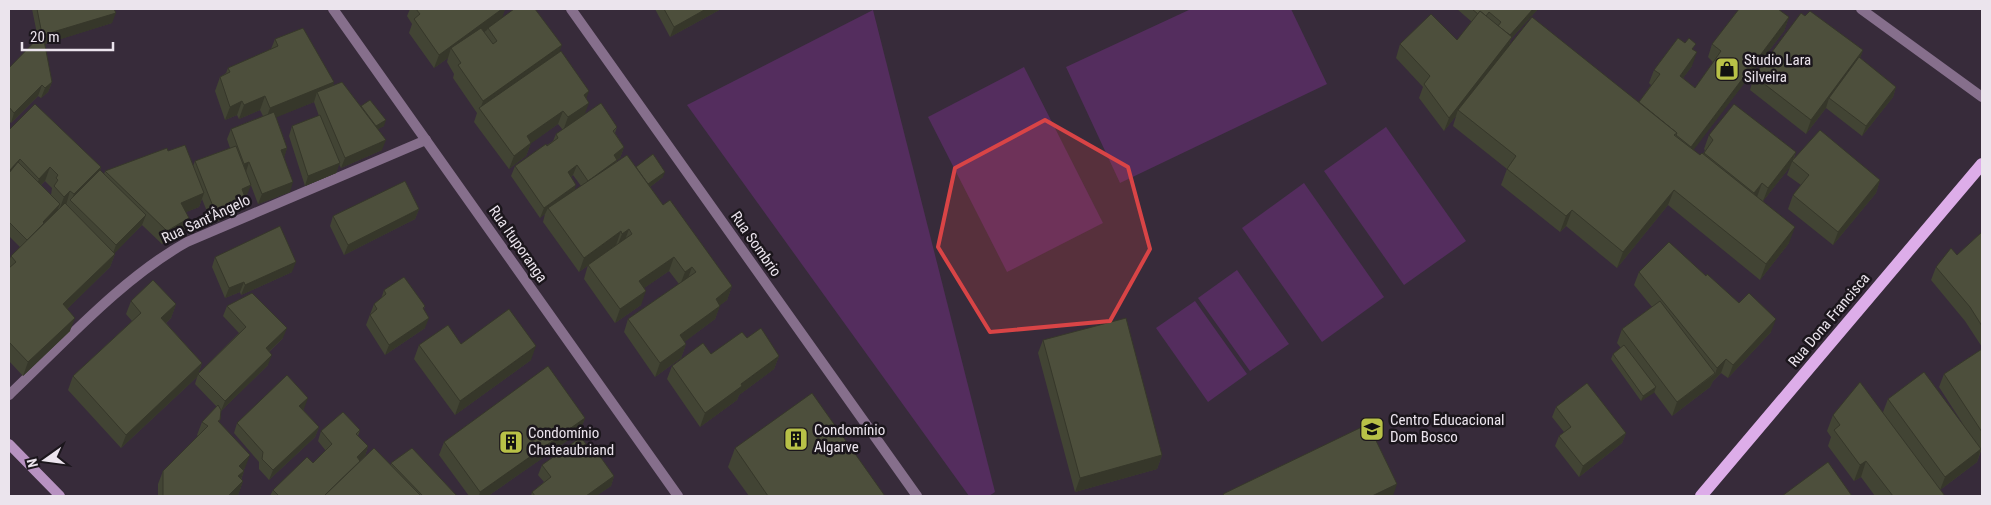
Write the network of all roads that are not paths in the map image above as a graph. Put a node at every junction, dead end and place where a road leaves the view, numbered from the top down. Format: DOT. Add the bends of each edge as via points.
graph roads {
  1 [pos="333,9"];
  2 [pos="571,9"];
  3 [pos="1861,9"];
  4 [pos="1982,97"];
  5 [pos="426,140"];
  6 [pos="1982,164"];
  7 [pos="9,395"];
  8 [pos="9,444"];
  9 [pos="60,496"];
  10 [pos="678,496"];
  11 [pos="917,496"];
  12 [pos="1701,496"];
  1 -- 5 [label="street, Rua Ituporanga"];
  2 -- 11 [label="street, Rua Sombrio"];
  3 -- 4 [label="street"];
  5 -- 7 [label="street, Rua Sant'Ângelo" via="187,242 164,255 132,279"];
  5 -- 10 [label="street, Rua Ituporanga"];
  6 -- 12 [label="main road, Rua Dona Francisca"];
  8 -- 9 [label="main road"];
}
